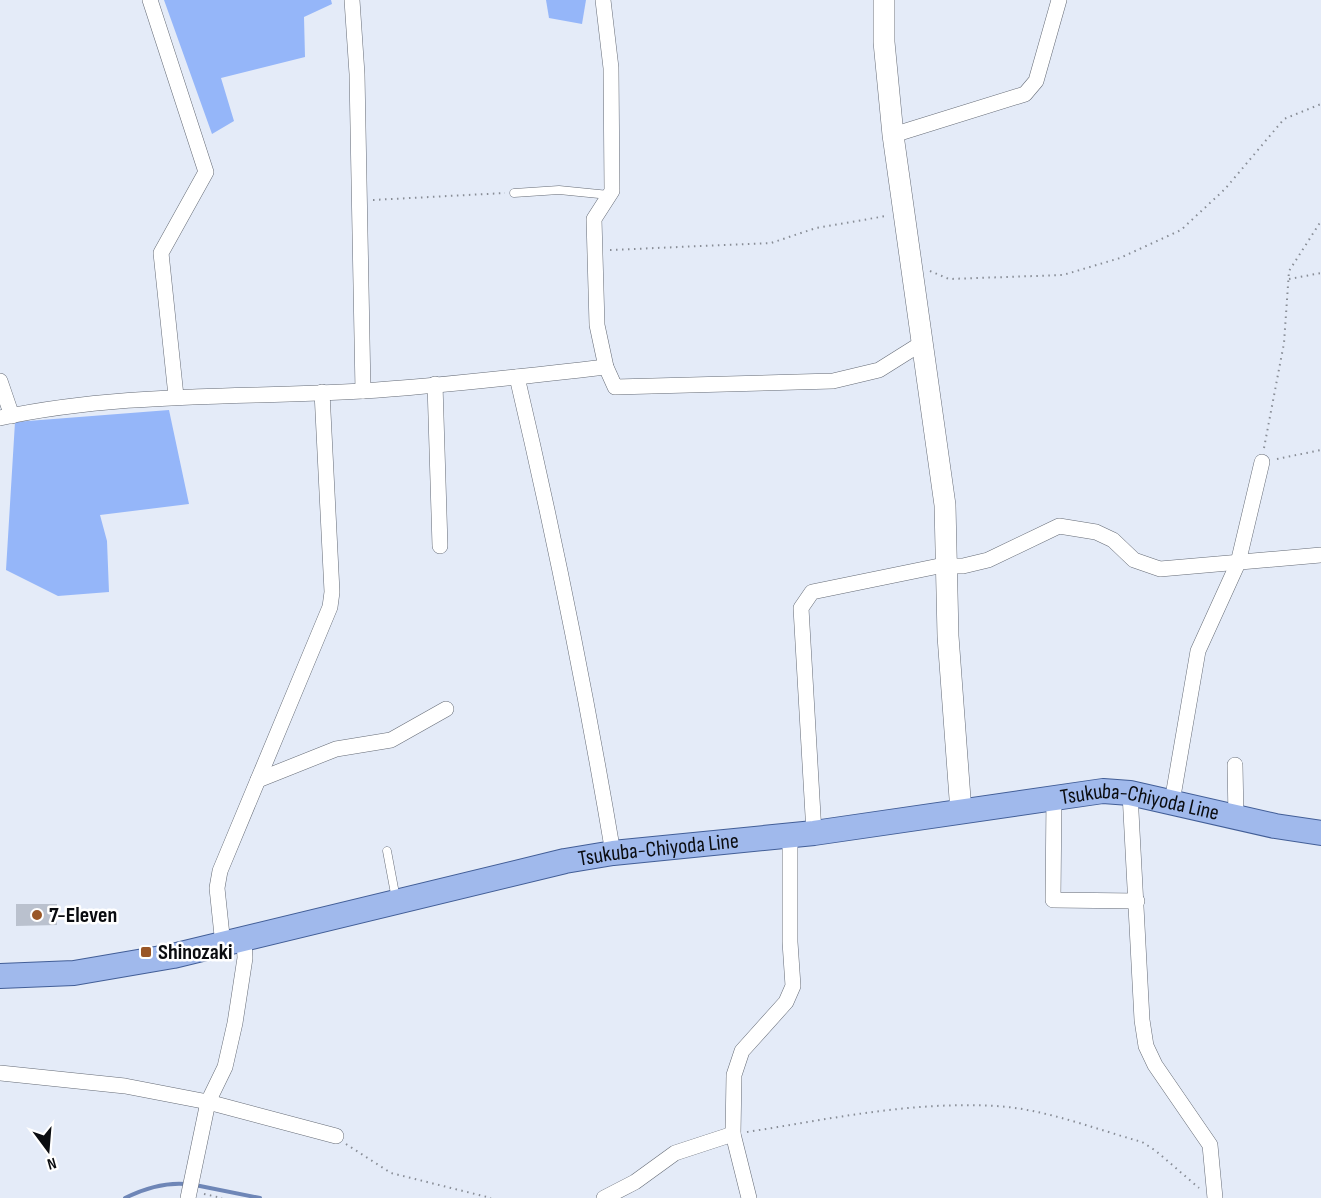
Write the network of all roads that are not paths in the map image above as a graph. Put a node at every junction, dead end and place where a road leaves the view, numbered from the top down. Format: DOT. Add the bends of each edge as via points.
graph roads {
  1 [pos="150,0"];
  2 [pos="352,0"];
  3 [pos="603,0"];
  4 [pos="884,0"];
  5 [pos="1059,0"];
  6 [pos="893,135"];
  7 [pos="514,193"];
  8 [pos="609,195"];
  9 [pos="922,343"];
  10 [pos="606,367"];
  11 [pos="517,377"];
  12 [pos="0,381"];
  13 [pos="435,384"];
  14 [pos="363,391"];
  15 [pos="322,392"];
  16 [pos="176,396"];
  17 [pos="6,417"];
  18 [pos="1262,462"];
  19 [pos="440,546"];
  20 [pos="1321,555"];
  21 [pos="1238,563"];
  22 [pos="946,568"];
  23 [pos="446,710"];
  24 [pos="1236,765"];
  25 [pos="258,780"];
  26 [pos="1130,793"];
  27 [pos="1054,796"];
  28 [pos="1172,802"];
  29 [pos="961,812"];
  30 [pos="1236,817"];
  31 [pos="1321,833"];
  32 [pos="802,834"];
  33 [pos="387,851"];
  34 [pos="613,853"];
  35 [pos="397,901"];
  36 [pos="1137,901"];
  37 [pos="233,942"];
  38 [pos="0,976"];
  39 [pos="0,1073"];
  40 [pos="208,1101"];
  41 [pos="733,1134"];
  42 [pos="336,1136"];
  43 [pos="189,1195"];
  44 [pos="604,1198"];
  45 [pos="749,1198"];
  46 [pos="1215,1198"];
  1 -- 16 [label="street" via="206,171 161,253"];
  2 -- 14 [label="street"];
  3 -- 8 [label="street" via="611,68"];
  4 -- 6 [label="street"];
  5 -- 6 [label="street" via="1036,81 1025,94"];
  6 -- 9 [label="street"];
  7 -- 8 [label="lane" via="559,190"];
  8 -- 10 [label="street" via="594,219 597,325"];
  9 -- 10 [label="street" via="879,370 833,381 615,387"];
  9 -- 22 [label="street" via="944,493"];
  10 -- 11 [label="street"];
  11 -- 13 [label="street"];
  11 -- 34 [label="street" via="592,725"];
  12 -- 17 [label="street"];
  13 -- 14 [label="street"];
  13 -- 19 [label="street"];
  14 -- 15 [label="street"];
  15 -- 16 [label="street"];
  15 -- 25 [label="street" via="330,608"];
  16 -- 17 [label="street" via="86,403"];
  18 -- 21 [label="street"];
  20 -- 21 [label="street"];
  21 -- 22 [label="street" via="1160,569 1134,560 1113,540 1096,532 1059,526 988,560"];
  21 -- 28 [label="street" via="1198,651"];
  22 -- 29 [label="street"];
  22 -- 32 [label="street" via="939,566 812,592 801,608"];
  23 -- 25 [label="street" via="391,740 336,749"];
  24 -- 30 [label="street"];
  25 -- 37 [label="street" via="217,888"];
  26 -- 27 [label="main road, Tsukuba-Chiyoda Line" via="1103,791"];
  26 -- 28 [label="main road, Tsukuba-Chiyoda Line"];
  26 -- 36 [label="street"];
  27 -- 29 [label="main road, Tsukuba-Chiyoda Line"];
  27 -- 36 [label="street" via="1053,900"];
  28 -- 30 [label="main road, Tsukuba-Chiyoda Line"];
  29 -- 32 [label="main road, Tsukuba-Chiyoda Line"];
  30 -- 31 [label="main road, Tsukuba-Chiyoda Line"];
  32 -- 34 [label="main road, Tsukuba-Chiyoda Line"];
  32 -- 41 [label="street" via="790,942 793,987 786,1002 742,1051 734,1075"];
  33 -- 35 [label="lane"];
  34 -- 35 [label="main road, Tsukuba-Chiyoda Line" via="535,867"];
  35 -- 37 [label="main road, Tsukuba-Chiyoda Line"];
  36 -- 46 [label="street" via="1146,1046 1210,1145"];
  37 -- 38 [label="main road, Tsukuba-Chiyoda Line" via="97,970"];
  37 -- 40 [label="street" via="245,958 236,1023 225,1067"];
  39 -- 40 [label="street" via="124,1086"];
  40 -- 42 [label="street"];
  40 -- 43 [label="street"];
  41 -- 44 [label="street" via="675,1152 635,1182"];
  41 -- 45 [label="street"];
}
